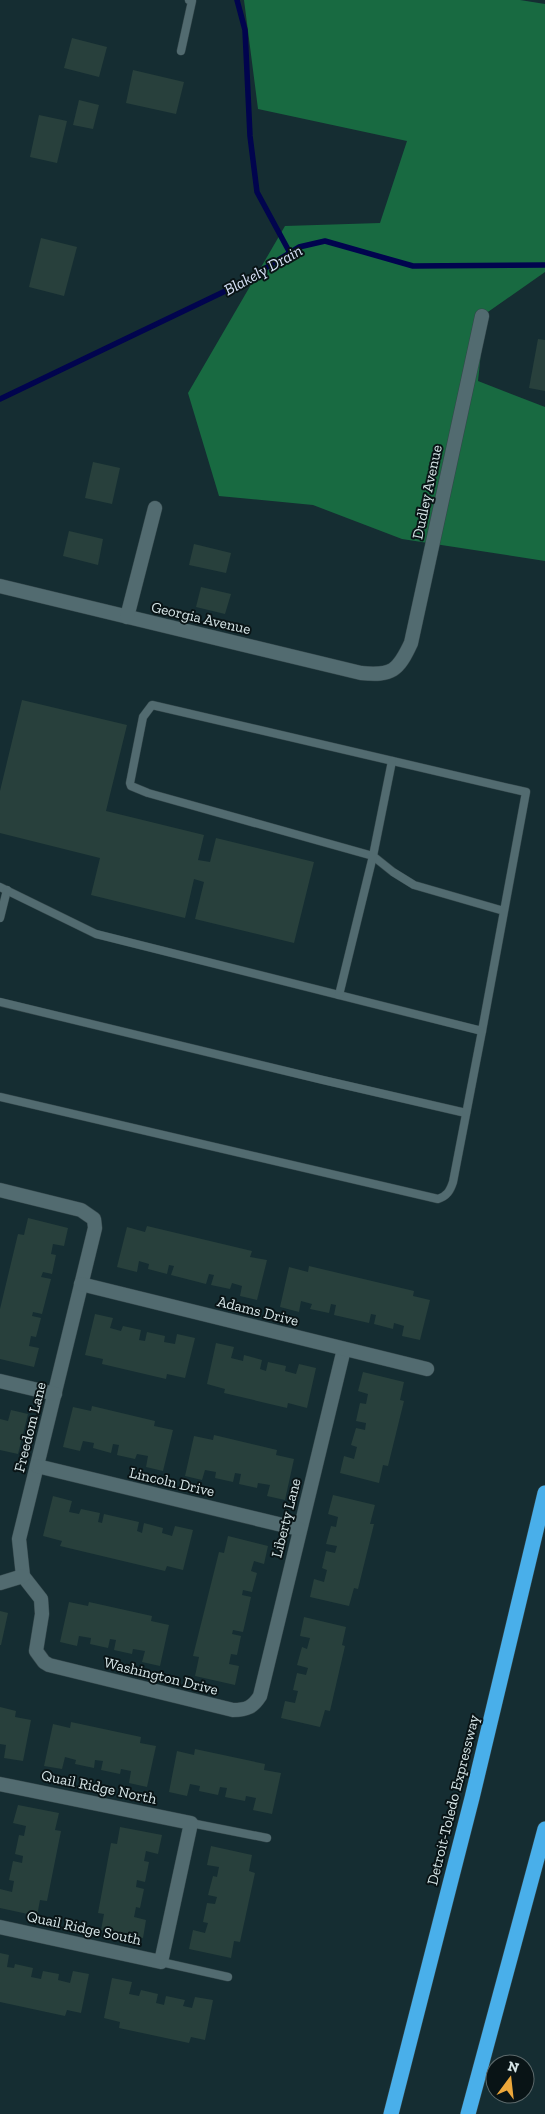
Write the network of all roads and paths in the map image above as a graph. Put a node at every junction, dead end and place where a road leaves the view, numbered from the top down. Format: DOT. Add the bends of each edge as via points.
graph roads {
  1 [pos="189,0"];
  2 [pos="181,51"];
  3 [pos="482,316"];
  4 [pos="155,508"];
  5 [pos="0,586"];
  6 [pos="127,617"];
  7 [pos="394,671"];
  8 [pos="392,761"];
  9 [pos="373,856"];
  10 [pos="3,888"];
  11 [pos="504,910"];
  12 [pos="0,918"];
  13 [pos="339,995"];
  14 [pos="0,1002"];
  15 [pos="482,1031"];
  16 [pos="0,1097"];
  17 [pos="466,1113"];
  18 [pos="0,1190"];
  19 [pos="81,1284"];
  20 [pos="344,1349"];
  21 [pos="427,1369"];
  22 [pos="0,1381"];
  23 [pos="54,1394"];
  24 [pos="37,1466"];
  25 [pos="545,1493"];
  26 [pos="299,1529"];
  27 [pos="23,1576"];
  28 [pos="0,1583"];
  29 [pos="260,1696"];
  30 [pos="0,1784"];
  31 [pos="191,1823"];
  32 [pos="545,1829"];
  33 [pos="267,1838"];
  34 [pos="0,1927"];
  35 [pos="161,1962"];
  36 [pos="228,1977"];
  37 [pos="391,2114"];
  38 [pos="468,2114"];
  1 -- 2 [label="lane" via="192,1"];
  3 -- 7 [label="street, Dudley Avenue" via="412,643"];
  4 -- 6 [label="street"];
  5 -- 6 [label="street, Georgia Avenue"];
  6 -- 7 [label="street, Georgia Avenue" via="362,672 380,675"];
  8 -- 9 [label="lane"];
  8 -- 9 [label="lane" via="152,705 143,717 131,786"];
  8 -- 11 [label="lane" via="526,792"];
  9 -- 11 [label="lane" via="414,885"];
  9 -- 13 [label="lane"];
  10 -- 12 [label="lane"];
  10 -- 13 [label="lane" via="96,934"];
  11 -- 15 [label="lane"];
  13 -- 15 [label="lane"];
  14 -- 17 [label="lane"];
  15 -- 17 [label="lane"];
  16 -- 17 [label="lane" via="438,1199 444,1197 453,1182"];
  18 -- 19 [label="street, Freedom Lane" via="81,1210 94,1219 95,1228"];
  19 -- 20 [label="street, Adams Drive"];
  19 -- 23 [label="street, Freedom Lane"];
  20 -- 21 [label="street, Adams Drive"];
  20 -- 26 [label="street, Liberty Lane"];
  22 -- 23 [label="street"];
  23 -- 24 [label="street, Freedom Lane"];
  24 -- 26 [label="street, Lincoln Drive"];
  24 -- 27 [label="street, Freedom Lane" via="19,1539"];
  25 -- 37 [label="highway, Detroit-Toledo Expressway" via="472,1798"];
  26 -- 29 [label="street, Liberty Lane"];
  27 -- 28 [label="street"];
  27 -- 29 [label="street, Washington Drive" via="40,1599 42,1614 36,1651 49,1665 234,1710 252,1707"];
  30 -- 31 [label="street, Quail Ridge North"];
  31 -- 33 [label="lane"];
  31 -- 35 [label="street"];
  32 -- 38 [label="highway"];
  34 -- 35 [label="street, Quail Ridge South"];
  35 -- 36 [label="lane"];
}
